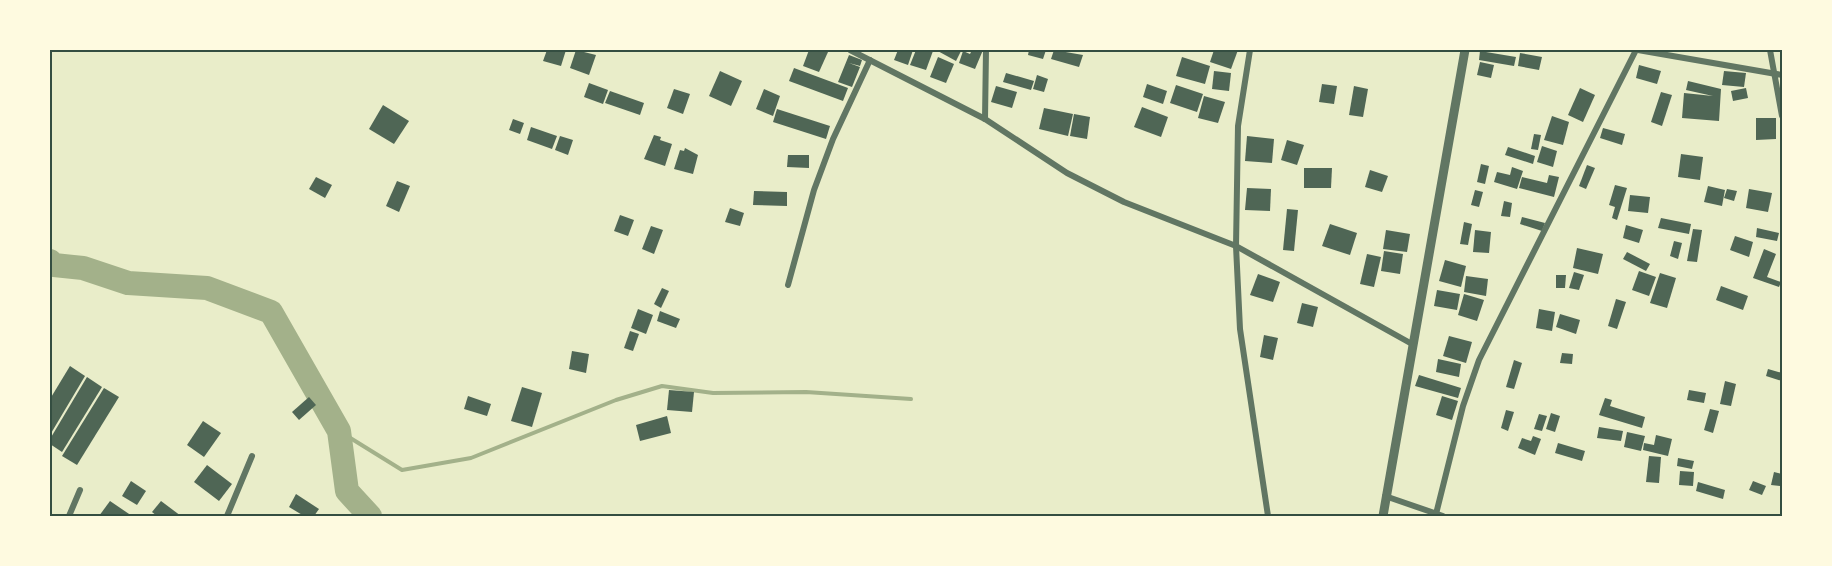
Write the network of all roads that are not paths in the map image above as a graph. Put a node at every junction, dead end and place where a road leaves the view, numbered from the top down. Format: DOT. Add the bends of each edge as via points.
graph roads {
  1 [pos="850,50"];
  2 [pos="986,50"];
  3 [pos="1250,50"];
  4 [pos="1465,50"];
  5 [pos="1637,50"];
  6 [pos="1770,50"];
  7 [pos="870,60"];
  8 [pos="1774,74"];
  9 [pos="1782,75"];
  10 [pos="1782,116"];
  11 [pos="985,118"];
  12 [pos="1236,246"];
  13 [pos="788,285"];
  14 [pos="1412,344"];
  15 [pos="252,456"];
  16 [pos="80,490"];
  17 [pos="1385,496"];
  18 [pos="1436,514"];
  19 [pos="69,516"];
  20 [pos="227,516"];
  21 [pos="1268,516"];
  22 [pos="1383,516"];
  23 [pos="1443,516"];
  1 -- 7 [label="street"];
  2 -- 11 [label="street"];
  3 -- 12 [label="street" via="1238,126"];
  4 -- 14 [label="street"];
  5 -- 8 [label="street"];
  5 -- 18 [label="street" via="1479,360 1463,406"];
  6 -- 8 [label="street"];
  7 -- 11 [label="street"];
  7 -- 13 [label="street" via="814,190"];
  8 -- 9 [label="street"];
  8 -- 10 [label="street"];
  11 -- 12 [label="street" via="1067,173 1124,202"];
  12 -- 14 [label="street"];
  12 -- 21 [label="street" via="1240,329"];
  14 -- 17 [label="street"];
  15 -- 20 [label="street"];
  16 -- 19 [label="street"];
  17 -- 18 [label="street"];
  17 -- 22 [label="street"];
  18 -- 23 [label="street"];
}
